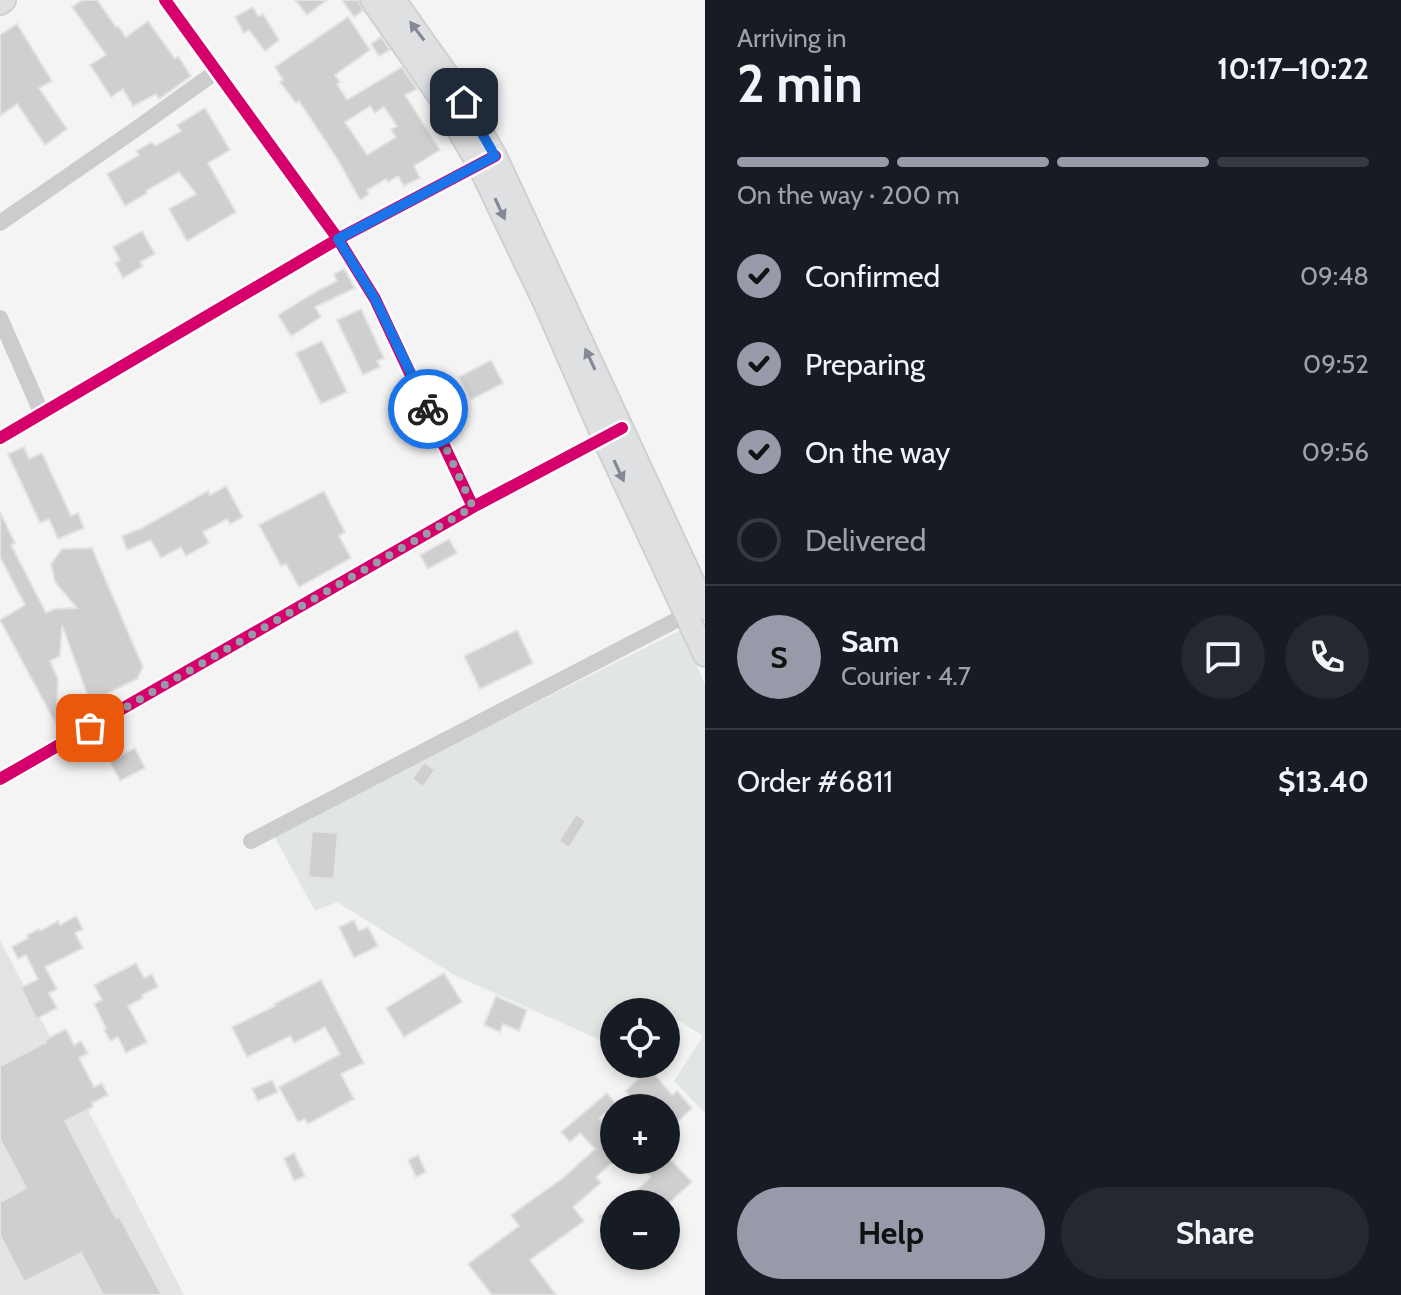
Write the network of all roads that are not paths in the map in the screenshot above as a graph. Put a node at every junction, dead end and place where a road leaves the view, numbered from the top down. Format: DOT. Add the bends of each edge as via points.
graph roads {
  1 [pos="165,0"];
  2 [pos="372,0"];
  3 [pos="395,1"];
  4 [pos="217,71"];
  5 [pos="487,160"];
  6 [pos="0,223"];
  7 [pos="338,239"];
  8 [pos="0,318"];
  9 [pos="42,414"];
  10 [pos="613,433"];
  11 [pos="0,438"];
  12 [pos="473,507"];
  13 [pos="696,611"];
  14 [pos="705,655"];
  15 [pos="0,779"];
  16 [pos="251,841"];
  1 -- 4 [label="street"];
  2 -- 5 [label="main road"];
  5 -- 3 [label="main road, one-way" via="454,85"];
  4 -- 6 [label="street"];
  4 -- 7 [label="street"];
  5 -- 7 [label="street"];
  5 -- 10 [label="main road"];
  7 -- 9 [label="street"];
  7 -- 12 [label="street" via="375,299"];
  8 -- 9 [label="street"];
  9 -- 11 [label="street"];
  10 -- 12 [label="street"];
  10 -- 13 [label="main road"];
  12 -- 15 [label="street"];
  13 -- 14 [label="main road"];
  13 -- 16 [label="street"];
}
